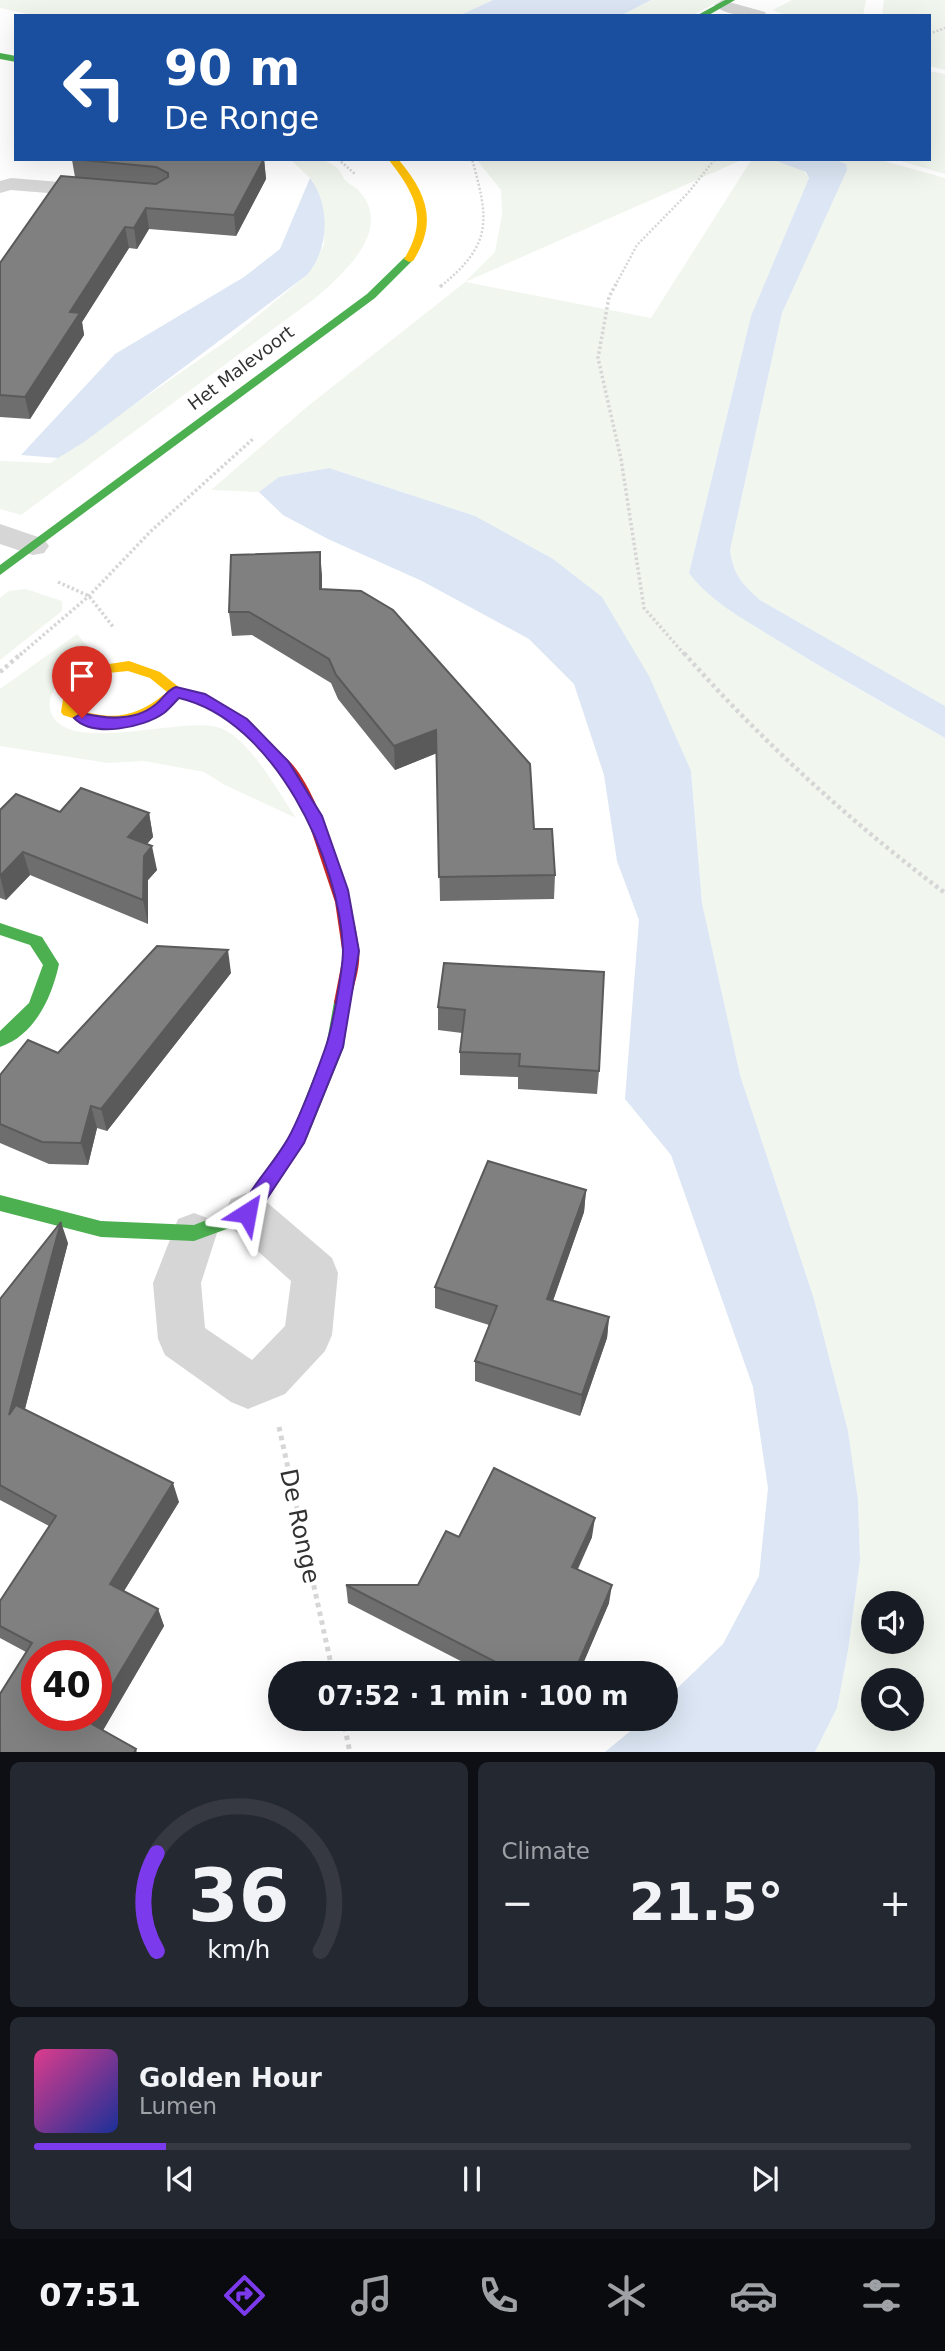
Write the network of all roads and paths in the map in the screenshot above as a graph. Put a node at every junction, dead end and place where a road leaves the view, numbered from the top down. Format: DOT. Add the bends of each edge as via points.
graph roads {
  1 [pos="726,2"];
  2 [pos="705,14"];
  3 [pos="754,14"];
  4 [pos="395,161"];
  5 [pos="713,161"];
  6 [pos="0,187"];
  7 [pos="118,192"];
  8 [pos="0,533"];
  9 [pos="15,560"];
  10 [pos="129,666"];
  11 [pos="176,692"];
  12 [pos="945,893"];
  13 [pos="0,929"];
  14 [pos="0,1040"];
  15 [pos="0,1203"];
  16 [pos="247,1213"];
  17 [pos="194,1233"];
  18 [pos="268,1378"];
  19 [pos="330,1661"];
  20 [pos="346,1731"];
  21 [pos="350,1752"];
  1 -- 2 [label="street"];
  1 -- 3 [label="lane"];
  4 -- 9 [label="street, Het Malevoort" via="412,178 426,213 417,249 371,296"];
  5 -- 12 [label="path" via="637,245 609,298 598,358 621,459 644,608 708,681 861,829"];
  6 -- 7 [label="lane"];
  8 -- 9 [label="street"];
  9 -- 10 [label="path" via="89,596 112,623"];
  10 -- 11 [label="street" via="155,675"];
  10 -- 11 [label="street" via="94,670 70,689 68,712 95,723 135,722 159,710"];
  11 -- 16 [label="street" via="200,698 242,722 283,764 314,816 340,890 351,951 335,1047 298,1138"];
  13 -- 14 [label="street" via="36,942 51,964 45,999 20,1028"];
  15 -- 17 [label="street" via="101,1229"];
  16 -- 17 [label="street"];
  16 -- 18 [label="street" via="316,1273 308,1335"];
  17 -- 18 [label="street" via="177,1283 181,1339 247,1386"];
  18 -- 19 [label="path, De Ronge"];
  20 -- 21 [label="path"];
}
